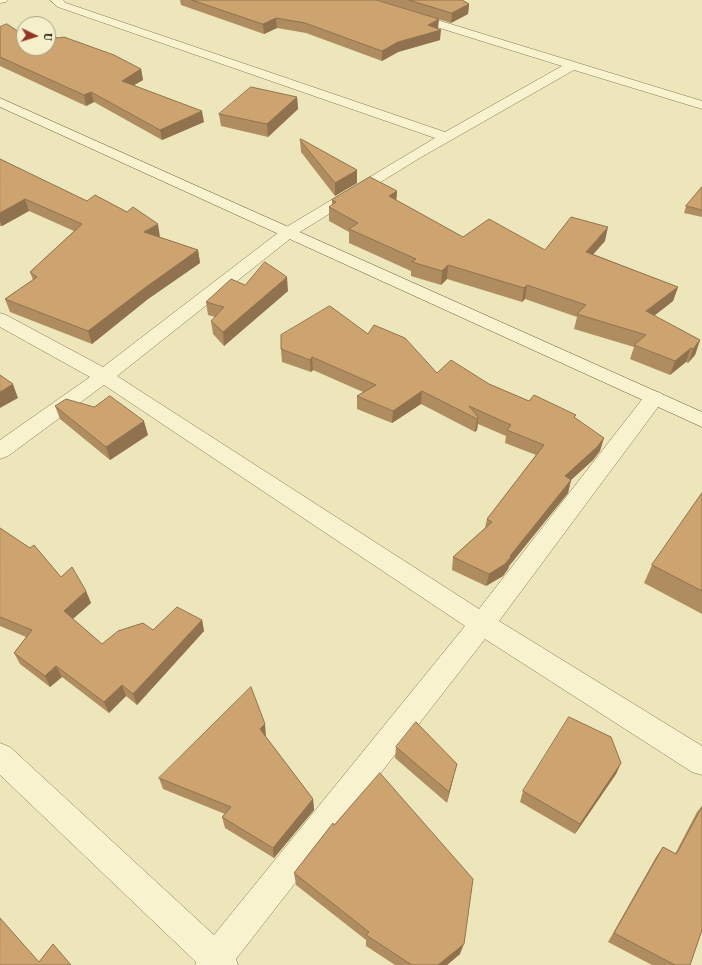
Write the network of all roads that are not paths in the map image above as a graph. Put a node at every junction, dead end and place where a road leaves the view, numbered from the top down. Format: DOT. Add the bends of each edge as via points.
graph roads {
  1 [pos="56,0"];
  2 [pos="360,0"];
  3 [pos="573,65"];
  4 [pos="0,102"];
  5 [pos="702,105"];
  6 [pos="447,137"];
  7 [pos="289,232"];
  8 [pos="0,320"];
  9 [pos="104,376"];
  10 [pos="654,398"];
  11 [pos="702,420"];
  12 [pos="0,451"];
  13 [pos="482,624"];
  14 [pos="0,756"];
  15 [pos="702,762"];
  16 [pos="216,963"];
  1 -- 6 [label="street" via="70,8"];
  2 -- 3 [label="street"];
  3 -- 5 [label="street"];
  3 -- 6 [label="street"];
  4 -- 7 [label="street"];
  6 -- 7 [label="street"];
  7 -- 9 [label="street"];
  7 -- 10 [label="street"];
  8 -- 9 [label="street"];
  9 -- 12 [label="street"];
  9 -- 13 [label="street"];
  10 -- 11 [label="street"];
  10 -- 13 [label="street"];
  13 -- 15 [label="street"];
  13 -- 16 [label="street"];
  14 -- 16 [label="street"];
}
